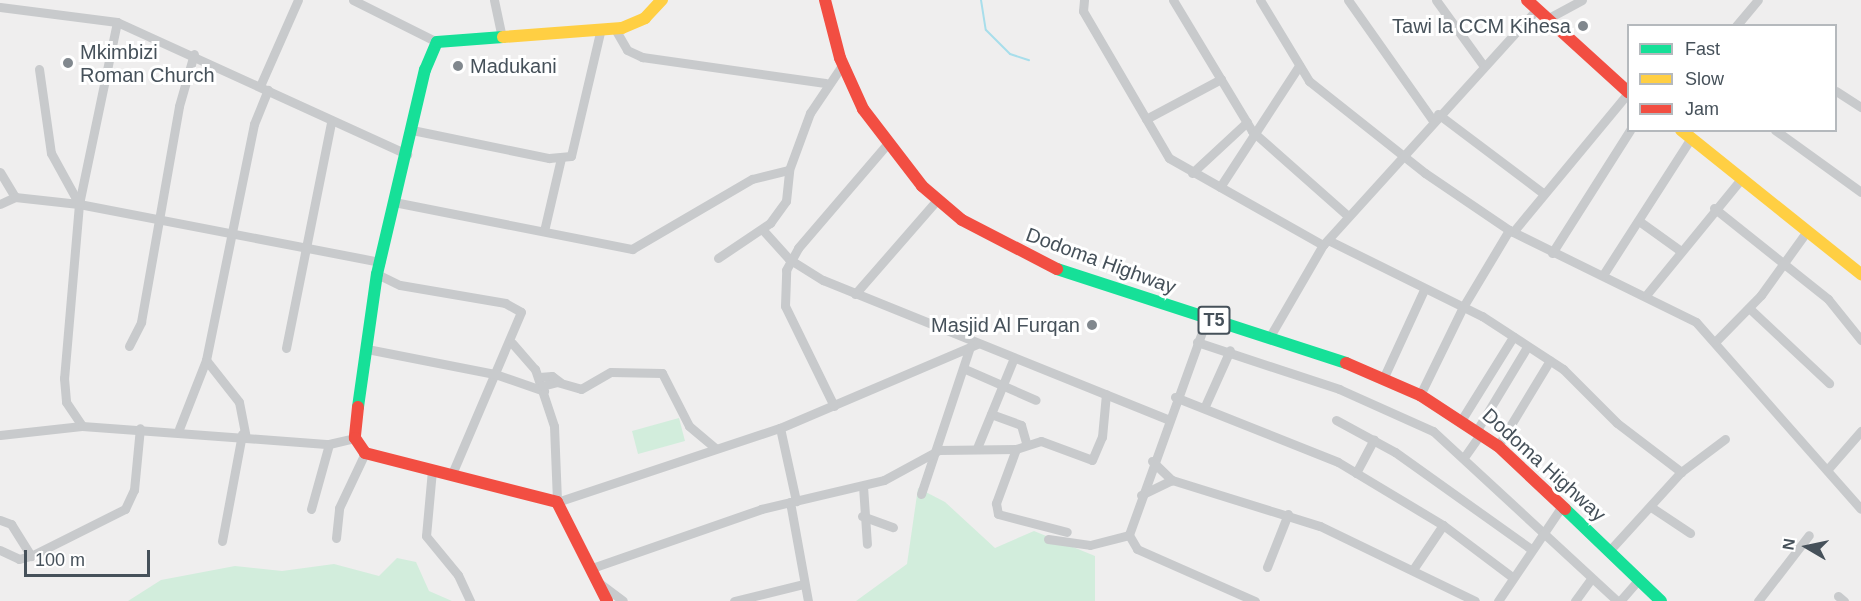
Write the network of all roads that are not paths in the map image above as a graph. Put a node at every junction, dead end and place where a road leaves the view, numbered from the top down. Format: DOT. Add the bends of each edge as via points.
graph roads {
  1 [pos="298,0"];
  2 [pos="353,0"];
  3 [pos="494,0"];
  4 [pos="825,0"];
  5 [pos="1083,0"];
  6 [pos="1173,0"];
  7 [pos="1260,0"];
  8 [pos="1348,0"];
  9 [pos="1436,0"];
  10 [pos="1527,0"];
  11 [pos="1582,0"];
  12 [pos="1758,0"];
  13 [pos="655,4"];
  14 [pos="0,7"];
  15 [pos="1535,11"];
  16 [pos="1545,20"];
  17 [pos="117,22"];
  18 [pos="1738,24"];
  19 [pos="601,28"];
  20 [pos="615,28"];
  21 [pos="501,33"];
  22 [pos="437,42"];
  23 [pos="194,54"];
  24 [pos="843,64"];
  25 [pos="1483,65"];
  26 [pos="1299,66"];
  27 [pos="39,69"];
  28 [pos="1221,79"];
  29 [pos="825,83"];
  30 [pos="264,88"];
  31 [pos="1627,91"];
  32 [pos="1837,92"];
  33 [pos="1627,95"];
  34 [pos="1861,107"];
  35 [pos="1435,117"];
  36 [pos="1146,119"];
  37 [pos="331,122"];
  38 [pos="1250,127"];
  39 [pos="412,130"];
  40 [pos="1629,132"];
  41 [pos="1778,132"];
  42 [pos="1686,134"];
  43 [pos="887,144"];
  44 [pos="407,154"];
  45 [pos="1401,155"];
  46 [pos="561,158"];
  47 [pos="789,170"];
  48 [pos="0,172"];
  49 [pos="1192,173"];
  50 [pos="1741,180"];
  51 [pos="1220,187"];
  52 [pos="1861,192"];
  53 [pos="1543,193"];
  54 [pos="15,197"];
  55 [pos="938,200"];
  56 [pos="394,202"];
  57 [pos="0,204"];
  58 [pos="79,204"];
  59 [pos="1714,208"];
  60 [pos="1348,216"];
  61 [pos="157,218"];
  62 [pos="1639,221"];
  63 [pos="762,229"];
  64 [pos="231,230"];
  65 [pos="544,231"];
  66 [pos="1511,231"];
  67 [pos="1807,231"];
  68 [pos="1325,243"];
  69 [pos="306,248"];
  70 [pos="1678,249"];
  71 [pos="1552,253"];
  72 [pos="718,258"];
  73 [pos="789,259"];
  74 [pos="1785,265"];
  75 [pos="378,268"];
  76 [pos="1861,274"];
  77 [pos="1603,275"];
  78 [pos="1424,290"];
  79 [pos="855,294"];
  80 [pos="1647,294"];
  81 [pos="1462,307"];
  82 [pos="1749,308"];
  83 [pos="1207,318"];
  84 [pos="1513,337"];
  85 [pos="1269,338"];
  86 [pos="1861,340"];
  87 [pos="1197,342"];
  88 [pos="1715,342"];
  89 [pos="512,343"];
  90 [pos="129,346"];
  91 [pos="973,346"];
  92 [pos="1527,347"];
  93 [pos="286,348"];
  94 [pos="367,348"];
  95 [pos="1230,350"];
  96 [pos="1014,358"];
  97 [pos="206,360"];
  98 [pos="1550,360"];
  99 [pos="965,369"];
  100 [pos="495,374"];
  101 [pos="1383,379"];
  102 [pos="1829,383"];
  103 [pos="542,385"];
  104 [pos="1003,385"];
  105 [pos="1106,394"];
  106 [pos="1420,395"];
  107 [pos="1175,397"];
  108 [pos="1036,400"];
  109 [pos="834,406"];
  110 [pos="1204,406"];
  111 [pos="991,414"];
  112 [pos="1167,419"];
  113 [pos="1462,419"];
  114 [pos="1336,420"];
  115 [pos="82,426"];
  116 [pos="140,428"];
  117 [pos="780,428"];
  118 [pos="179,429"];
  119 [pos="1861,431"];
  120 [pos="1479,432"];
  121 [pos="244,434"];
  122 [pos="0,435"];
  123 [pos="355,438"];
  124 [pos="1374,439"];
  125 [pos="1725,439"];
  126 [pos="1026,443"];
  127 [pos="329,444"];
  128 [pos="1498,446"];
  129 [pos="715,448"];
  130 [pos="976,448"];
  131 [pos="1016,449"];
  132 [pos="939,450"];
  133 [pos="365,453"];
  134 [pos="1465,456"];
  135 [pos="1152,461"];
  136 [pos="432,470"];
  137 [pos="1827,470"];
  138 [pos="1681,472"];
  139 [pos="1356,473"];
  140 [pos="452,474"];
  141 [pos="1172,480"];
  142 [pos="863,486"];
  143 [pos="921,494"];
  144 [pos="1142,495"];
  145 [pos="557,501"];
  146 [pos="793,501"];
  147 [pos="1562,506"];
  148 [pos="1651,507"];
  149 [pos="311,509"];
  150 [pos="1861,509"];
  151 [pos="1288,514"];
  152 [pos="862,516"];
  153 [pos="0,520"];
  154 [pos="1443,525"];
  155 [pos="893,527"];
  156 [pos="1067,532"];
  157 [pos="1543,532"];
  158 [pos="1690,533"];
  159 [pos="1129,535"];
  160 [pos="1809,535"];
  161 [pos="336,538"];
  162 [pos="1048,539"];
  163 [pos="222,541"];
  164 [pos="867,544"];
  165 [pos="1531,549"];
  166 [pos="0,550"];
  167 [pos="1610,550"];
  168 [pos="30,556"];
  169 [pos="1267,567"];
  170 [pos="592,568"];
  171 [pos="1414,568"];
  172 [pos="1511,576"];
  173 [pos="1591,579"];
  174 [pos="1639,579"];
  175 [pos="598,582"];
  176 [pos="804,584"];
  177 [pos="471,601"];
  178 [pos="607,601"];
  179 [pos="623,601"];
  180 [pos="734,601"];
  181 [pos="808,601"];
  182 [pos="1255,601"];
  183 [pos="1475,601"];
  184 [pos="1498,601"];
  185 [pos="1575,601"];
  186 [pos="1618,601"];
  187 [pos="1661,601"];
  188 [pos="1758,601"];
  1 -- 30 [label="street"];
  2 -- 22 [label="street"];
  3 -- 21 [label="street"];
  4 -- 24 [label="main road, Dodoma Highway / T5"];
  5 -- 36 [label="street" via="1083,11"];
  6 -- 28 [label="street"];
  7 -- 26 [label="street"];
  8 -- 35 [label="street"];
  9 -- 25 [label="street"];
  10 -- 15 [label="main road"];
  11 -- 16 [label="street"];
  12 -- 18 [label="street"];
  13 -- 20 [label="main road"];
  14 -- 17 [label="street"];
  15 -- 16 [label="main road"];
  15 -- 25 [label="street"];
  16 -- 31 [label="main road"];
  17 -- 23 [label="street"];
  17 -- 58 [label="street"];
  19 -- 20 [label="main road"];
  19 -- 21 [label="main road"];
  19 -- 46 [label="street" via="577,147"];
  20 -- 29 [label="street" via="627,50 642,57"];
  21 -- 22 [label="main road"];
  22 -- 39 [label="main road"];
  23 -- 30 [label="street"];
  23 -- 61 [label="street"];
  24 -- 29 [label="street"];
  24 -- 43 [label="main road, Dodoma Highway / T5" via="863,109"];
  25 -- 35 [label="street"];
  26 -- 38 [label="street"];
  26 -- 45 [label="street"];
  27 -- 58 [label="street" via="51,153"];
  28 -- 36 [label="street"];
  28 -- 38 [label="street"];
  29 -- 47 [label="street"];
  30 -- 37 [label="street"];
  30 -- 64 [label="street"];
  32 -- 34 [label="street"];
  33 -- 53 [label="street"];
  35 -- 45 [label="street"];
  35 -- 53 [label="street"];
  36 -- 49 [label="street" via="1169,158"];
  37 -- 44 [label="street"];
  37 -- 69 [label="street"];
  38 -- 49 [label="street"];
  38 -- 51 [label="street"];
  38 -- 60 [label="street"];
  39 -- 44 [label="main road"];
  39 -- 46 [label="street"];
  40 -- 71 [label="street"];
  41 -- 52 [label="street"];
  42 -- 50 [label="main road"];
  42 -- 62 [label="street"];
  43 -- 55 [label="main road, Dodoma Highway / T5"];
  43 -- 73 [label="street"];
  44 -- 56 [label="main road"];
  45 -- 60 [label="street"];
  45 -- 66 [label="street"];
  46 -- 65 [label="street"];
  47 -- 63 [label="street" via="786,201"];
  47 -- 65 [label="street" via="752,179 632,249"];
  48 -- 54 [label="street"];
  49 -- 51 [label="street"];
  50 -- 59 [label="street"];
  50 -- 67 [label="main road"];
  51 -- 68 [label="street"];
  53 -- 66 [label="street"];
  54 -- 57 [label="street"];
  54 -- 58 [label="street"];
  55 -- 79 [label="street"];
  55 -- 83 [label="main road, Dodoma Highway / T5" via="982,233 1039,263"];
  56 -- 65 [label="street"];
  56 -- 75 [label="main road"];
  58 -- 61 [label="street"];
  58 -- 115 [label="street" via="64,378 66,402"];
  59 -- 70 [label="street"];
  59 -- 74 [label="street"];
  60 -- 68 [label="street"];
  61 -- 64 [label="street"];
  61 -- 90 [label="street" via="141,322"];
  62 -- 70 [label="street"];
  62 -- 77 [label="street"];
  63 -- 72 [label="street"];
  63 -- 73 [label="street"];
  64 -- 69 [label="street"];
  64 -- 97 [label="street"];
  66 -- 71 [label="street"];
  66 -- 81 [label="street"];
  67 -- 74 [label="street"];
  67 -- 76 [label="main road"];
  68 -- 78 [label="street"];
  68 -- 85 [label="street"];
  69 -- 75 [label="street"];
  69 -- 93 [label="street"];
  70 -- 80 [label="street"];
  71 -- 77 [label="street"];
  73 -- 79 [label="street"];
  73 -- 109 [label="street" via="785,306"];
  74 -- 82 [label="street"];
  74 -- 86 [label="street" via="1828,299"];
  75 -- 89 [label="street" via="400,285 515,307 521,315"];
  75 -- 94 [label="main road"];
  77 -- 80 [label="street"];
  78 -- 81 [label="street"];
  78 -- 101 [label="street"];
  79 -- 91 [label="street"];
  80 -- 88 [label="street" via="1696,322"];
  81 -- 84 [label="street"];
  81 -- 106 [label="street"];
  82 -- 88 [label="street"];
  82 -- 102 [label="street"];
  83 -- 85 [label="main road, Dodoma Highway / T5"];
  83 -- 87 [label="street"];
  84 -- 92 [label="street"];
  84 -- 113 [label="street"];
  85 -- 101 [label="main road, Dodoma Highway / T5"];
  87 -- 95 [label="street"];
  87 -- 107 [label="street"];
  88 -- 137 [label="street"];
  89 -- 100 [label="street"];
  89 -- 103 [label="street" via="527,356"];
  91 -- 96 [label="street"];
  91 -- 99 [label="street"];
  91 -- 109 [label="street"];
  92 -- 98 [label="street"];
  92 -- 120 [label="street"];
  94 -- 100 [label="street"];
  94 -- 123 [label="main road"];
  95 -- 110 [label="street"];
  95 -- 134 [label="street" via="1413,420"];
  96 -- 104 [label="street"];
  96 -- 105 [label="street"];
  97 -- 118 [label="street"];
  97 -- 121 [label="street" via="239,402"];
  98 -- 128 [label="street"];
  98 -- 138 [label="street"];
  99 -- 104 [label="street"];
  99 -- 132 [label="street"];
  100 -- 103 [label="street"];
  100 -- 140 [label="street"];
  101 -- 106 [label="main road, Dodoma Highway / T5"];
  103 -- 129 [label="street" via="560,382 581,389 611,372 662,374 689,426"];
  103 -- 145 [label="street" via="557,442"];
  104 -- 108 [label="street"];
  104 -- 111 [label="street"];
  105 -- 112 [label="street"];
  105 -- 126 [label="street" via="1096,458 1087,460 1041,441"];
  106 -- 113 [label="main road, Dodoma Highway / T5"];
  107 -- 110 [label="street"];
  107 -- 112 [label="street"];
  109 -- 117 [label="street"];
  110 -- 139 [label="street"];
  111 -- 126 [label="street" via="1021,425"];
  111 -- 130 [label="street"];
  112 -- 135 [label="street"];
  113 -- 120 [label="main road, Dodoma Highway / T5"];
  114 -- 124 [label="street"];
  115 -- 116 [label="street"];
  115 -- 122 [label="street"];
  116 -- 118 [label="street"];
  116 -- 168 [label="street" via="134,490 125,509"];
  117 -- 129 [label="street"];
  117 -- 146 [label="street"];
  118 -- 121 [label="street"];
  119 -- 137 [label="street"];
  120 -- 128 [label="main road, Dodoma Highway / T5"];
  120 -- 134 [label="street"];
  121 -- 127 [label="street"];
  121 -- 163 [label="street"];
  123 -- 127 [label="street"];
  123 -- 133 [label="main road"];
  124 -- 139 [label="street"];
  124 -- 165 [label="street"];
  125 -- 138 [label="street"];
  126 -- 131 [label="street"];
  127 -- 149 [label="street"];
  128 -- 147 [label="main road, Dodoma Highway / T5"];
  129 -- 145 [label="street"];
  130 -- 131 [label="street"];
  130 -- 132 [label="street"];
  131 -- 156 [label="street" via="996,503 998,514"];
  132 -- 142 [label="street"];
  132 -- 143 [label="street"];
  133 -- 136 [label="main road"];
  133 -- 161 [label="street" via="339,508"];
  134 -- 157 [label="street"];
  135 -- 141 [label="street"];
  135 -- 144 [label="street"];
  136 -- 140 [label="main road"];
  136 -- 177 [label="street" via="426,536 458,575"];
  137 -- 150 [label="street"];
  138 -- 148 [label="street"];
  139 -- 154 [label="street"];
  140 -- 145 [label="main road"];
  141 -- 144 [label="street"];
  141 -- 151 [label="street"];
  142 -- 146 [label="street"];
  142 -- 152 [label="street"];
  144 -- 159 [label="street"];
  145 -- 170 [label="main road"];
  146 -- 170 [label="street" via="651,543"];
  146 -- 176 [label="street"];
  147 -- 157 [label="street"];
  147 -- 167 [label="main road, Dodoma Highway / T5"];
  148 -- 158 [label="street"];
  148 -- 167 [label="street"];
  151 -- 169 [label="street"];
  151 -- 171 [label="street"];
  152 -- 155 [label="street"];
  152 -- 164 [label="street"];
  153 -- 168 [label="street" via="11,524"];
  154 -- 171 [label="street"];
  154 -- 172 [label="street"];
  157 -- 165 [label="street"];
  157 -- 173 [label="street"];
  159 -- 162 [label="street" via="1090,545"];
  159 -- 182 [label="street" via="1137,549"];
  160 -- 188 [label="street"];
  165 -- 172 [label="street"];
  166 -- 168 [label="street" via="19,559"];
  167 -- 174 [label="main road, Dodoma Highway / T5"];
  170 -- 175 [label="main road"];
  171 -- 183 [label="street"];
  172 -- 184 [label="street"];
  173 -- 185 [label="street"];
  173 -- 186 [label="street"];
  174 -- 186 [label="street"];
  174 -- 187 [label="main road, Dodoma Highway / T5"];
  175 -- 178 [label="main road"];
  175 -- 179 [label="street"];
  176 -- 180 [label="street"];
  176 -- 181 [label="street"];
}
